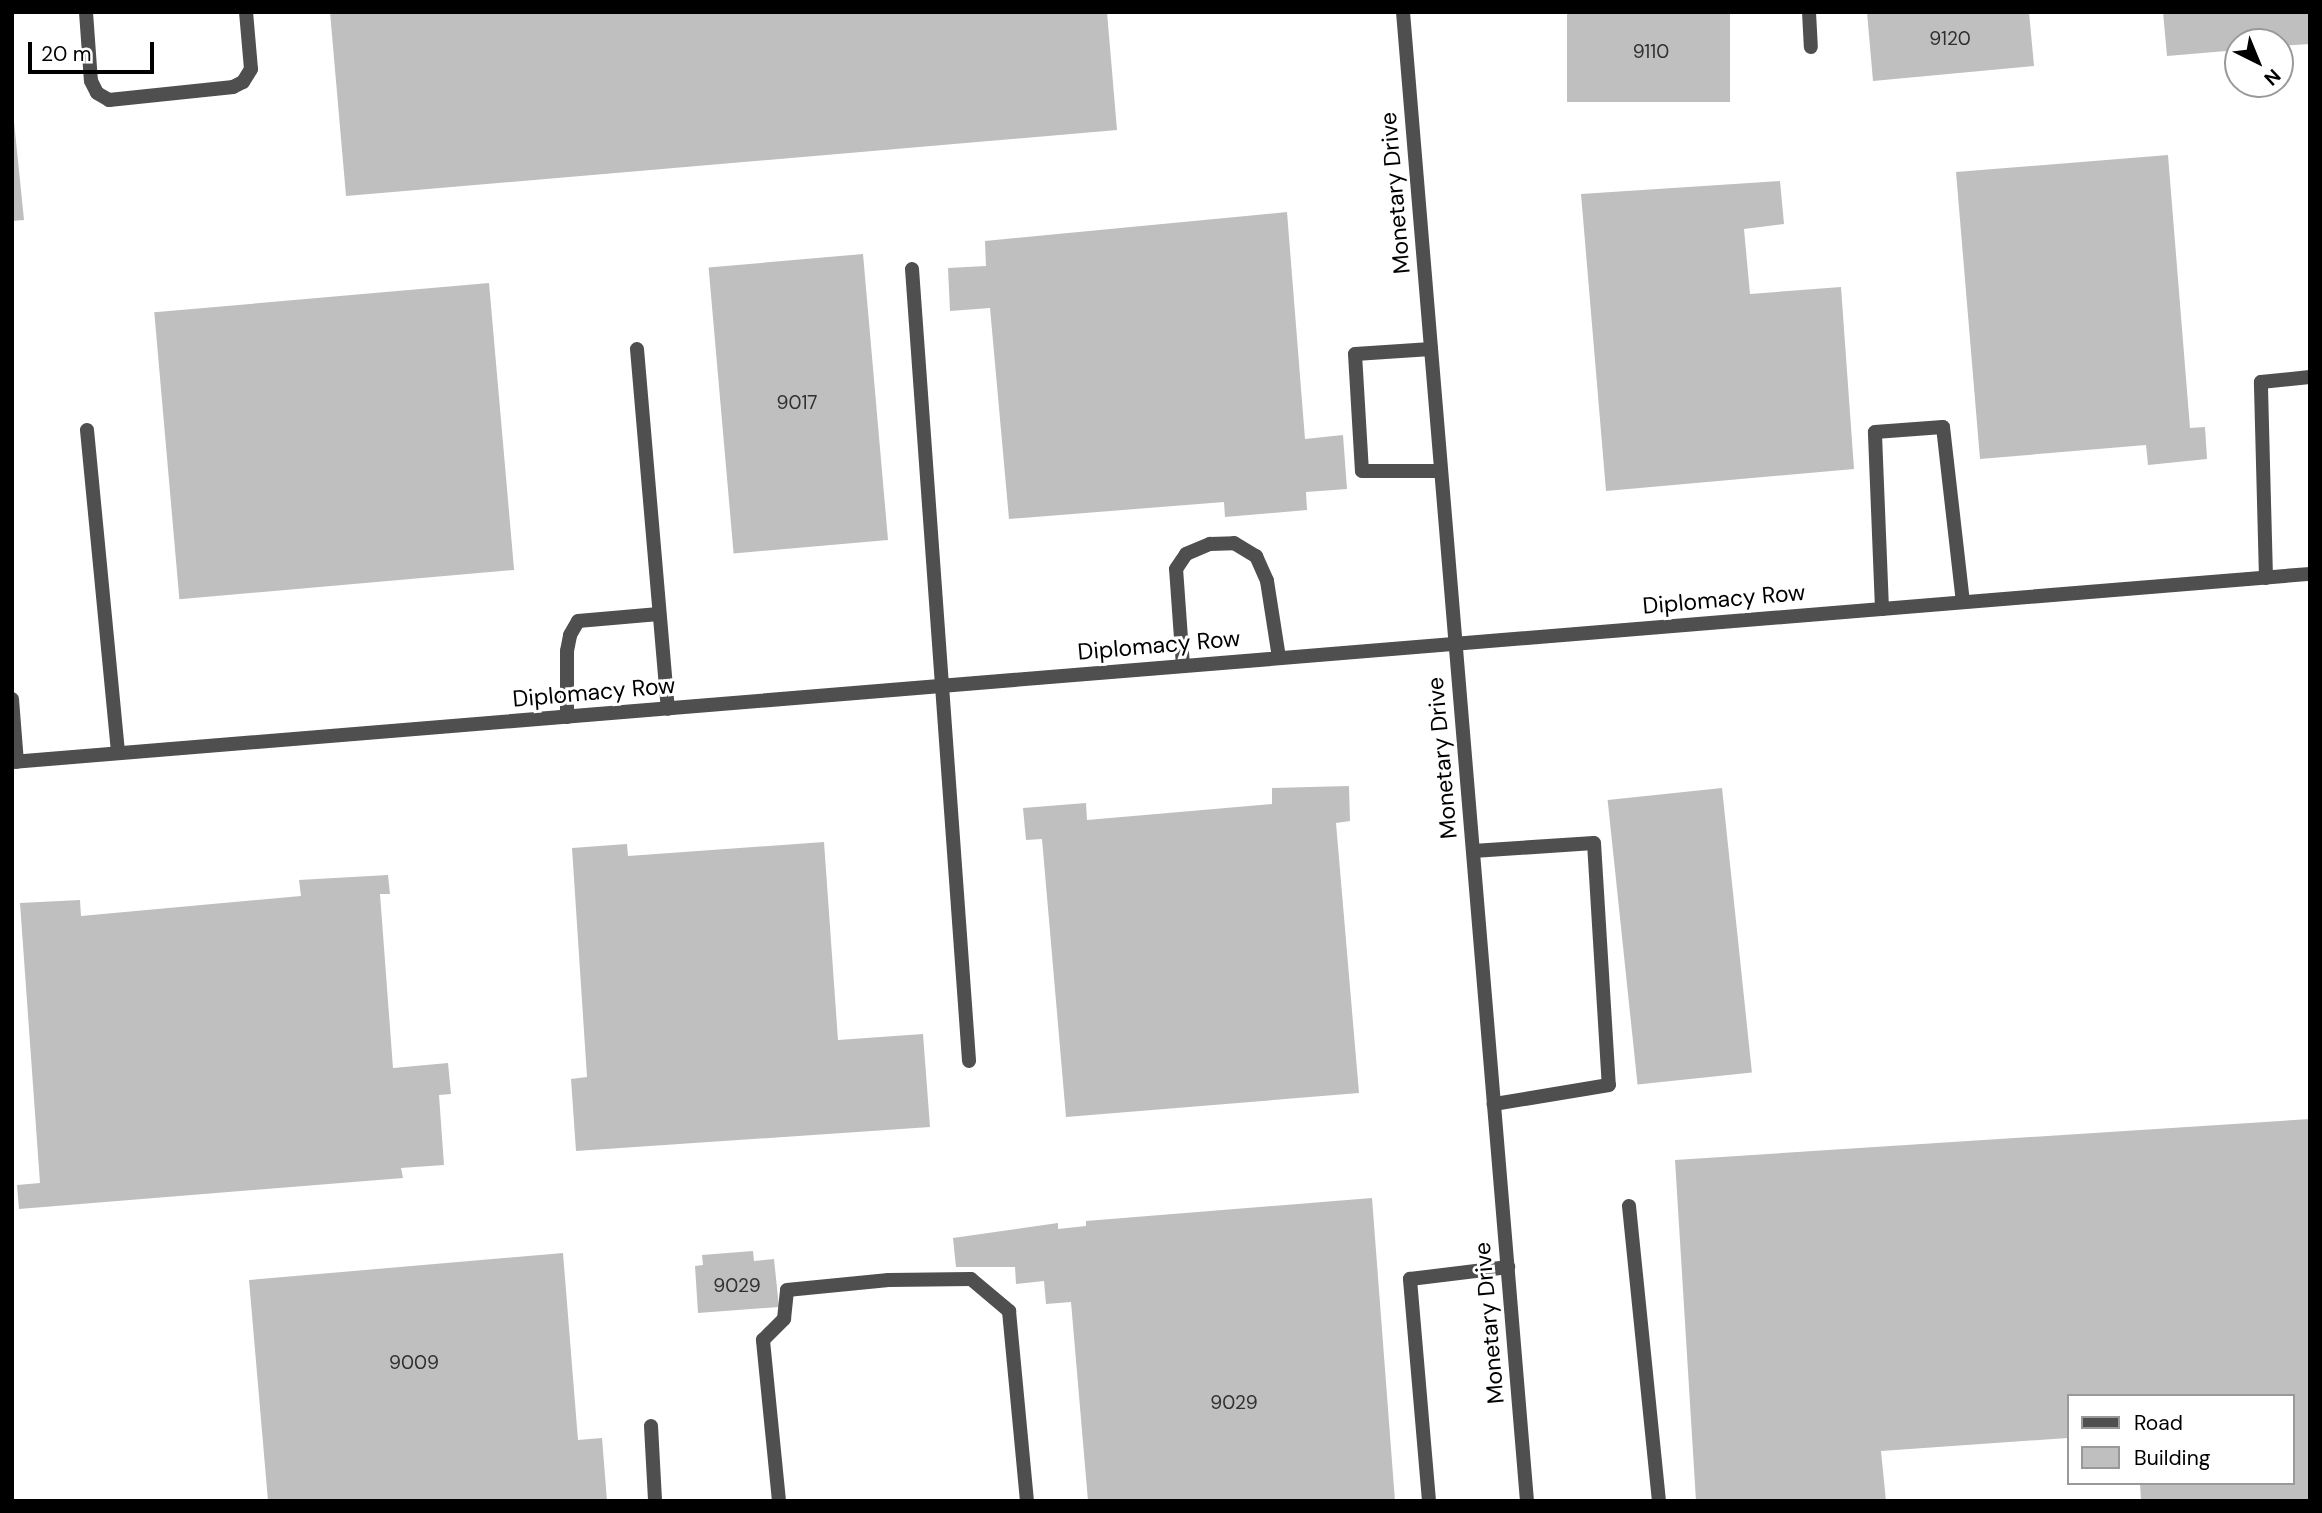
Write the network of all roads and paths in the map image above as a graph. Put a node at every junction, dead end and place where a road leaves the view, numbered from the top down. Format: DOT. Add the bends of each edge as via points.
graph roads {
  1 [pos="86,12"];
  2 [pos="246,12"];
  3 [pos="1403,12"];
  4 [pos="1809,12"];
  5 [pos="1811,47"];
  6 [pos="912,269"];
  7 [pos="637,349"];
  8 [pos="1431,349"];
  9 [pos="2310,377"];
  10 [pos="87,430"];
  11 [pos="1441,471"];
  12 [pos="2310,574"];
  13 [pos="2266,578"];
  14 [pos="1963,602"];
  15 [pos="1882,609"];
  16 [pos="659,614"];
  17 [pos="1456,644"];
  18 [pos="1279,658"];
  19 [pos="1184,666"];
  20 [pos="941,686"];
  21 [pos="12,699"];
  22 [pos="667,709"];
  23 [pos="567,717"];
  24 [pos="118,753"];
  25 [pos="15,762"];
  26 [pos="1473,851"];
  27 [pos="968,1061"];
  28 [pos="1494,1104"];
  29 [pos="1629,1206"];
  30 [pos="1508,1266"];
  31 [pos="651,1426"];
  32 [pos="655,1501"];
  33 [pos="779,1501"];
  34 [pos="1027,1501"];
  35 [pos="1429,1501"];
  36 [pos="1527,1501"];
  37 [pos="1660,1501"];
  1 -- 2 [label="street" via="91,82 97,93 109,100 233,87 243,82 251,69"];
  3 -- 8 [label="street, Monetary Drive"];
  4 -- 5 [label="street"];
  6 -- 20 [label="street"];
  7 -- 16 [label="street"];
  8 -- 11 [label="street, Monetary Drive"];
  8 -- 11 [label="street" via="1355,354 1362,471"];
  9 -- 13 [label="street" via="2261,382"];
  10 -- 24 [label="street"];
  11 -- 17 [label="street, Monetary Drive"];
  12 -- 13 [label="street, Diplomacy Row"];
  13 -- 14 [label="street, Diplomacy Row"];
  14 -- 15 [label="street, Diplomacy Row"];
  14 -- 15 [label="street" via="1943,427 1875,432"];
  15 -- 17 [label="street, Diplomacy Row"];
  16 -- 22 [label="street"];
  16 -- 23 [label="street" via="578,621 567,651"];
  17 -- 18 [label="street, Diplomacy Row"];
  17 -- 26 [label="street, Monetary Drive"];
  18 -- 19 [label="street, Diplomacy Row"];
  18 -- 19 [label="street" via="1267,581 1256,556 1234,543 1210,544 1186,554 1176,569"];
  19 -- 20 [label="street, Diplomacy Row"];
  20 -- 22 [label="street, Diplomacy Row"];
  20 -- 27 [label="street"];
  21 -- 25 [label="street"];
  22 -- 23 [label="street, Diplomacy Row"];
  23 -- 24 [label="street, Diplomacy Row"];
  24 -- 25 [label="street, Diplomacy Row"];
  26 -- 28 [label="street, Monetary Drive"];
  26 -- 28 [label="street" via="1594,843 1609,1085"];
  28 -- 30 [label="street, Monetary Drive"];
  29 -- 37 [label="street"];
  30 -- 35 [label="street" via="1410,1279"];
  30 -- 36 [label="street, Monetary Drive"];
  31 -- 32 [label="street"];
  33 -- 34 [label="street" via="763,1340 784,1319 787,1290 889,1280 971,1279 1009,1311"];
}
